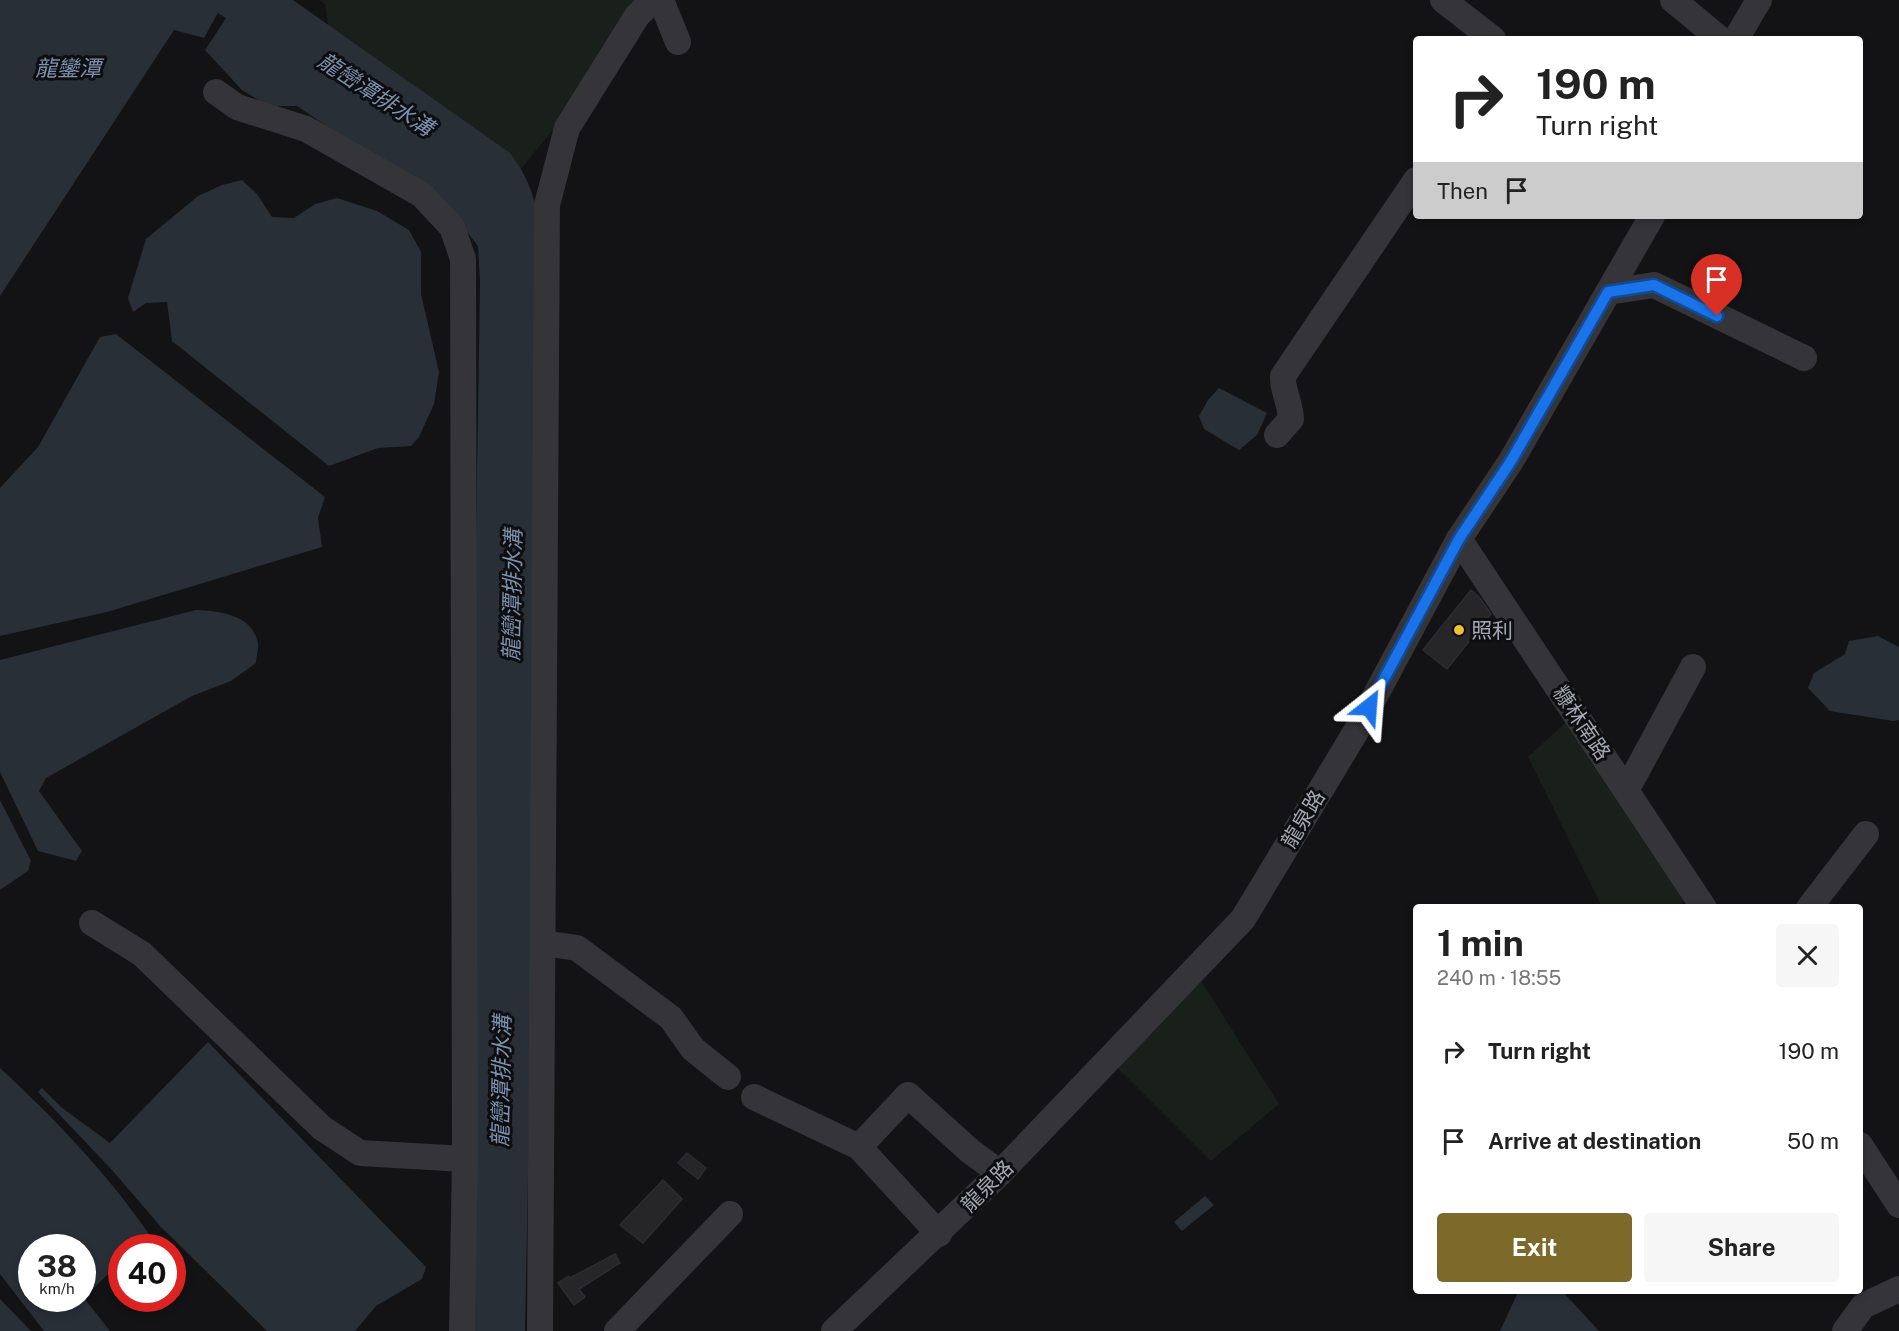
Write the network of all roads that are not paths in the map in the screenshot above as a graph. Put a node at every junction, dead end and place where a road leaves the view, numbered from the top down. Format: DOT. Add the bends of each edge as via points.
graph roads {
  1 [pos="653,0"];
  2 [pos="661,0"];
  3 [pos="1443,0"];
  4 [pos="1673,0"];
  5 [pos="1759,0"];
  6 [pos="1489,36"];
  7 [pos="1716,36"];
  8 [pos="1738,36"];
  9 [pos="678,42"];
  10 [pos="216,92"];
  11 [pos="1413,184"];
  12 [pos="1650,219"];
  13 [pos="1608,292"];
  14 [pos="1804,358"];
  15 [pos="1277,435"];
  16 [pos="1459,539"];
  17 [pos="1693,667"];
  18 [pos="1627,789"];
  19 [pos="1866,834"];
  20 [pos="1701,904"];
  21 [pos="1812,904"];
  22 [pos="92,922"];
  23 [pos="543,943"];
  24 [pos="728,1077"];
  25 [pos="754,1097"];
  26 [pos="859,1147"];
  27 [pos="1863,1150"];
  28 [pos="465,1159"];
  29 [pos="1000,1173"];
  30 [pos="1899,1205"];
  31 [pos="730,1214"];
  32 [pos="939,1234"];
  33 [pos="1899,1289"];
  34 [pos="462,1331"];
  35 [pos="540,1331"];
  36 [pos="617,1331"];
  37 [pos="834,1331"];
  38 [pos="1845,1331"];
  1 -- 23 [label="street" via="637,16 567,128 548,205"];
  2 -- 9 [label="street"];
  3 -- 6 [label="street"];
  4 -- 7 [label="street"];
  5 -- 8 [label="street"];
  10 -- 28 [label="street" via="237,107 306,129 422,195 452,228 463,259"];
  11 -- 15 [label="street" via="1283,376 1291,418"];
  12 -- 13 [label="street, 龍泉路"];
  13 -- 14 [label="street" via="1654,285"];
  13 -- 16 [label="street, 龍泉路" via="1511,461"];
  16 -- 18 [label="street, 糠林南路"];
  16 -- 29 [label="street, 龍泉路" via="1358,728 1243,919"];
  17 -- 18 [label="street"];
  18 -- 20 [label="street, 糠林南路"];
  19 -- 21 [label="street"];
  22 -- 28 [label="street" via="142,954 322,1128 360,1153"];
  23 -- 24 [label="street" via="577,948 671,1018 693,1049"];
  23 -- 35 [label="street"];
  25 -- 26 [label="street"];
  26 -- 29 [label="street" via="908,1095"];
  26 -- 32 [label="street"];
  27 -- 30 [label="street"];
  28 -- 34 [label="street"];
  29 -- 32 [label="street, 龍泉路"];
  31 -- 36 [label="street"];
  32 -- 37 [label="street, 龍泉路"];
  33 -- 38 [label="street" via="1863,1306"];
}
